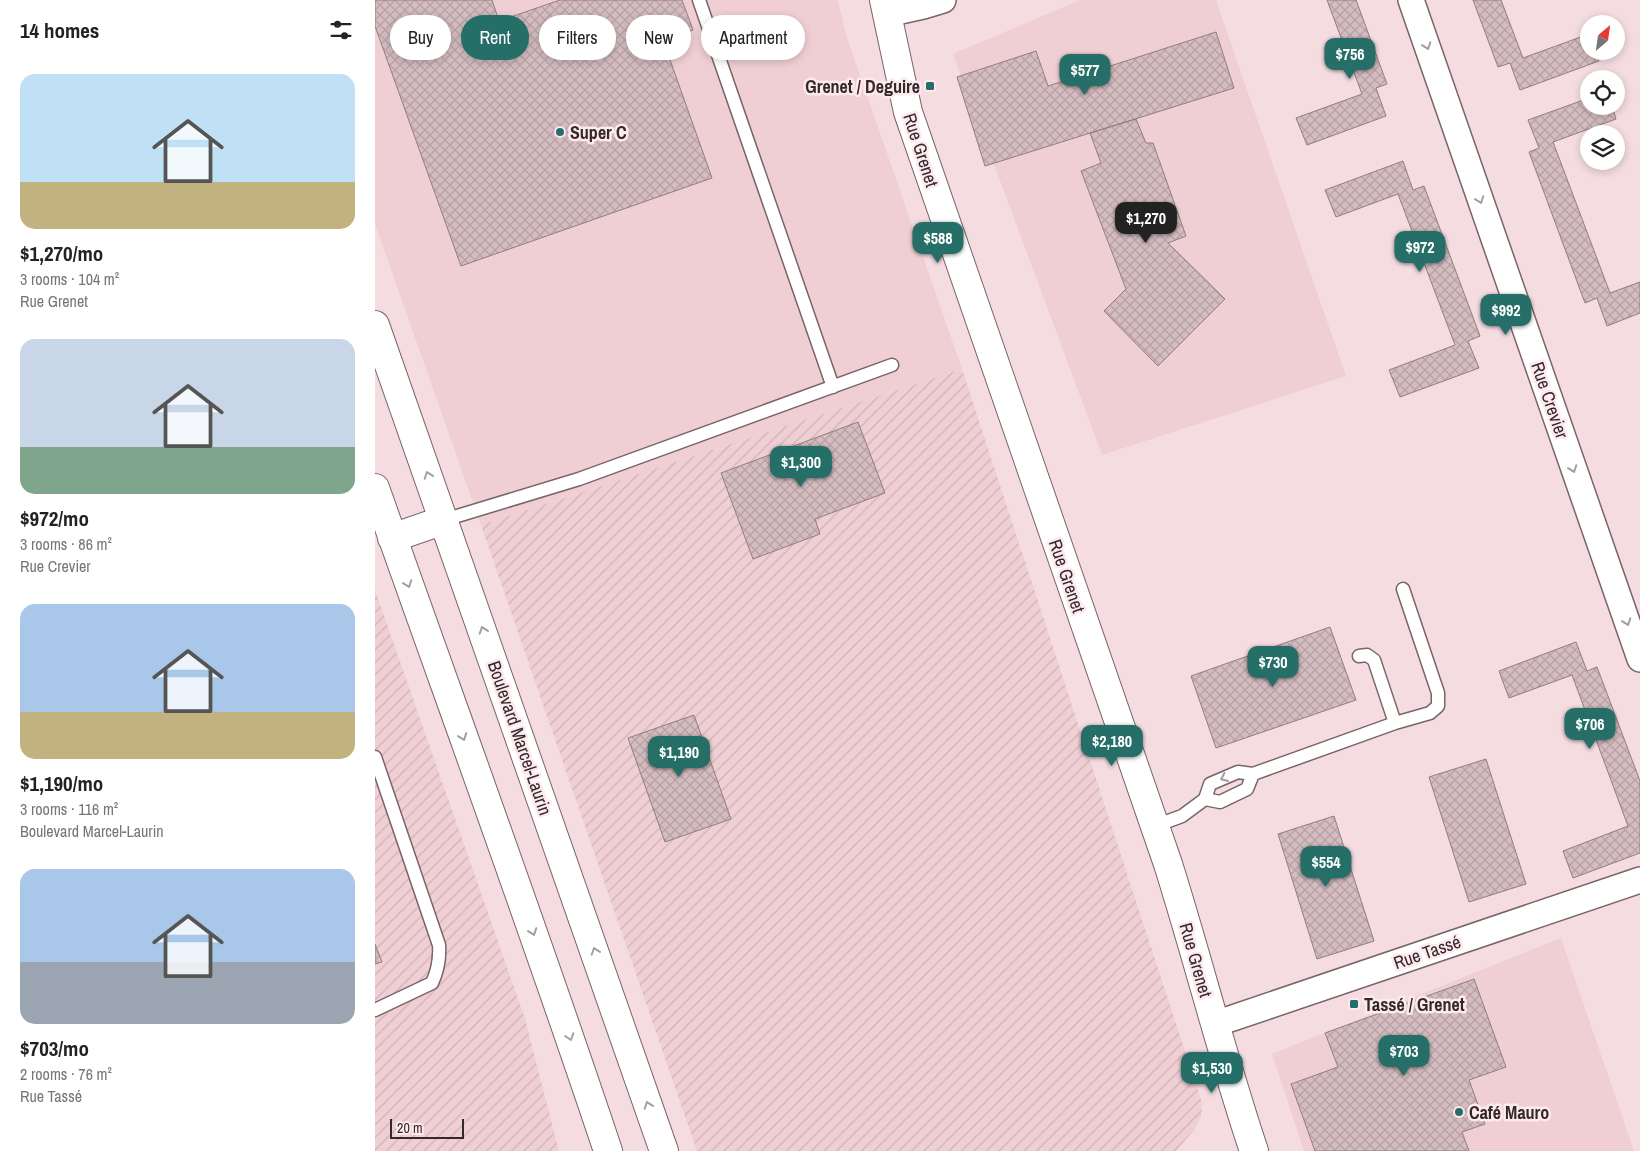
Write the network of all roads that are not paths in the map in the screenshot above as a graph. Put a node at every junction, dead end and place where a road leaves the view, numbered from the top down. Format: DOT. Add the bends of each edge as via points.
graph roads {
  1 [pos="699,0"];
  2 [pos="943,0"];
  3 [pos="1411,0"];
  4 [pos="885,7"];
  5 [pos="375,325"];
  6 [pos="892,365"];
  7 [pos="833,387"];
  8 [pos="375,488"];
  9 [pos="444,520"];
  10 [pos="392,538"];
  11 [pos="1403,589"];
  12 [pos="1359,656"];
  13 [pos="1640,659"];
  14 [pos="1395,724"];
  15 [pos="375,758"];
  16 [pos="1253,774"];
  17 [pos="1205,799"];
  18 [pos="1155,826"];
  19 [pos="1640,880"];
  20 [pos="375,1010"];
  21 [pos="1215,1024"];
  22 [pos="608,1151"];
  23 [pos="664,1151"];
  24 [pos="1254,1151"];
  1 -- 7 [label="lane"];
  2 -- 4 [label="street"];
  3 -- 13 [label="street, Rue Crevier, one-way"];
  4 -- 18 [label="main road, Rue Grenet" via="911,120"];
  9 -- 5 [label="main road, Boulevard Marcel-Laurin, one-way"];
  6 -- 7 [label="lane"];
  7 -- 9 [label="lane" via="579,479"];
  8 -- 10 [label="main road"];
  9 -- 10 [label="main road"];
  23 -- 9 [label="main road, Boulevard Marcel-Laurin, one-way"];
  10 -- 22 [label="main road, one-way" via="555,991"];
  11 -- 14 [label="lane" via="1438,693 1438,706 1430,713"];
  12 -- 14 [label="lane" via="1374,660"];
  14 -- 16 [label="lane"];
  15 -- 20 [label="lane" via="439,945 440,958 432,983"];
  16 -- 17 [label="lane, one-way" via="1238,772 1210,784"];
  16 -- 17 [label="lane" via="1247,789 1220,802"];
  17 -- 18 [label="lane" via="1182,816"];
  18 -- 21 [label="main road, Rue Grenet"];
  19 -- 21 [label="street, Rue Tassé"];
  21 -- 24 [label="main road, Rue Grenet"];
}
